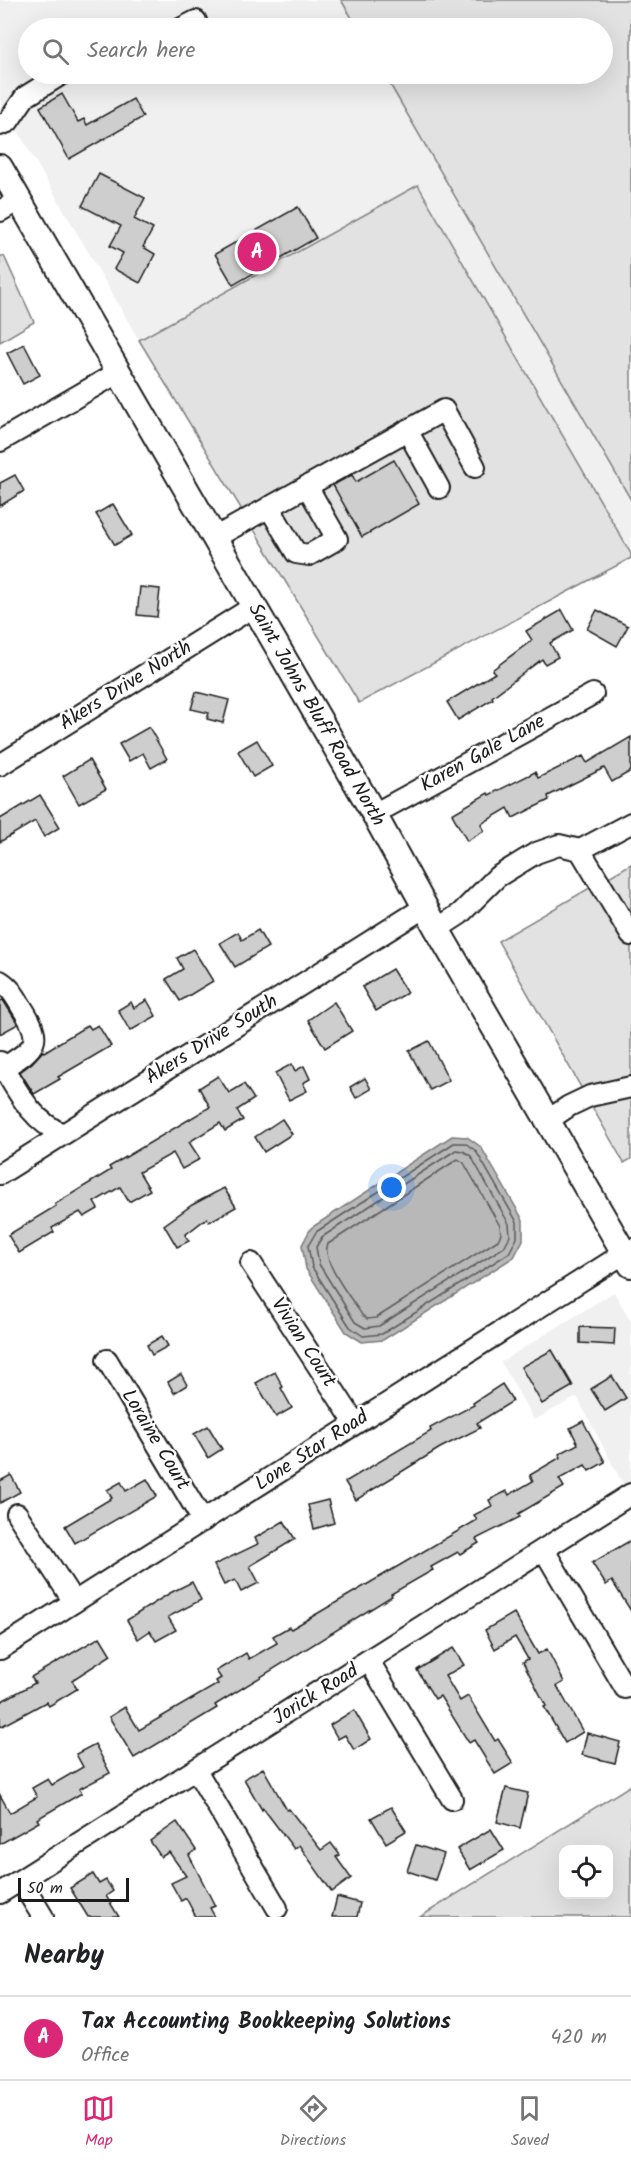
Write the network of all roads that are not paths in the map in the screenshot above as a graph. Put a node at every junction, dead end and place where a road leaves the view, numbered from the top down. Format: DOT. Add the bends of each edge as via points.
graph roads {
  1 [pos="46,84"];
  2 [pos="0,125"];
  3 [pos="0,167"];
  4 [pos="10,205"];
  5 [pos="119,372"];
  6 [pos="407,430"];
  7 [pos="0,441"];
  8 [pos="475,467"];
  9 [pos="307,486"];
  10 [pos="439,488"];
  11 [pos="269,507"];
  12 [pos="214,538"];
  13 [pos="253,607"];
  14 [pos="593,694"];
  15 [pos="0,765"];
  16 [pos="374,814"];
  17 [pos="631,824"];
  18 [pos="580,850"];
  19 [pos="425,907"];
  20 [pos="437,929"];
  21 [pos="631,935"];
  22 [pos="0,981"];
  23 [pos="2,1065"];
  24 [pos="631,1087"];
  25 [pos="547,1121"];
  26 [pos="63,1134"];
  27 [pos="0,1174"];
  28 [pos="629,1256"];
  29 [pos="251,1263"];
  30 [pos="107,1360"];
  31 [pos="355,1423"];
  32 [pos="631,1494"];
  33 [pos="17,1514"];
  34 [pos="203,1521"];
  35 [pos="544,1550"];
  36 [pos="74,1602"];
  37 [pos="0,1649"];
  38 [pos="369,1661"];
  39 [pos="625,1688"];
  40 [pos="196,1770"];
  41 [pos="452,1799"];
  42 [pos="21,1881"];
  43 [pos="0,1893"];
  44 [pos="277,1908"];
  45 [pos="43,1917"];
  1 -- 2 [label="street" via="25,97 8,122"];
  3 -- 4 [label="main road, Saint Johns Bluff Road North"];
  4 -- 5 [label="main road, Saint Johns Bluff Road North"];
  5 -- 7 [label="street"];
  5 -- 12 [label="main road, Saint Johns Bluff Road North"];
  6 -- 8 [label="street" via="444,410"];
  6 -- 9 [label="street"];
  6 -- 10 [label="street"];
  9 -- 11 [label="street"];
  9 -- 11 [label="street" via="337,539 309,555 296,553"];
  11 -- 12 [label="street"];
  12 -- 13 [label="main road, Saint Johns Bluff Road North"];
  13 -- 15 [label="street, Akers Drive North"];
  13 -- 16 [label="main road, Saint Johns Bluff Road North"];
  14 -- 16 [label="street, Karen Gale Lane"];
  16 -- 19 [label="main road, Saint Johns Bluff Road North"];
  17 -- 18 [label="street"];
  18 -- 20 [label="street" via="559,845 536,853 497,877 460,914"];
  18 -- 21 [label="street"];
  19 -- 20 [label="main road, Saint Johns Bluff Road North"];
  19 -- 26 [label="street, Akers Drive South"];
  20 -- 25 [label="main road, Saint Johns Bluff Road North"];
  22 -- 23 [label="street" via="9,987 32,1023 35,1037 26,1054"];
  23 -- 26 [label="street" via="38,1119"];
  24 -- 25 [label="street" via="590,1096"];
  25 -- 28 [label="main road, Saint Johns Bluff Road North"];
  26 -- 27 [label="street, Akers Drive South"];
  28 -- 31 [label="street, Lone Star Road"];
  29 -- 31 [label="street, Vivian Court"];
  30 -- 34 [label="street, Loraine Court"];
  31 -- 34 [label="street, Lone Star Road"];
  32 -- 35 [label="street, Jorick Road"];
  33 -- 36 [label="street"];
  34 -- 36 [label="street, Lone Star Road"];
  35 -- 38 [label="street, Jorick Road"];
  35 -- 39 [label="street"];
  36 -- 37 [label="street, Lone Star Road"];
  38 -- 40 [label="street, Jorick Road"];
  38 -- 41 [label="street"];
  40 -- 42 [label="street, Jorick Road"];
  40 -- 44 [label="street"];
  42 -- 43 [label="street, Jorick Road"];
  42 -- 45 [label="street"];
}
